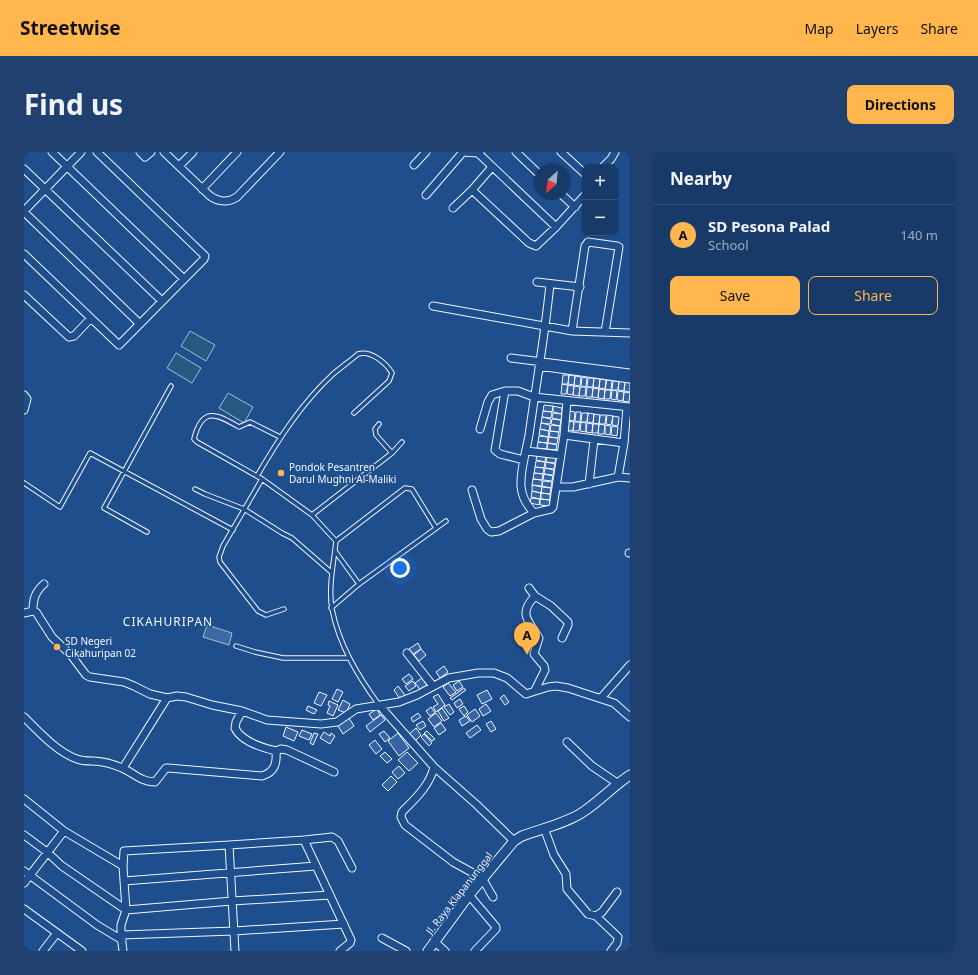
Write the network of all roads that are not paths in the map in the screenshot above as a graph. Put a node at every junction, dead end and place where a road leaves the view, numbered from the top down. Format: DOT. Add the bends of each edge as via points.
graph roads {
  1 [pos="52,152"];
  2 [pos="81,152"];
  3 [pos="97,152"];
  4 [pos="140,152"];
  5 [pos="151,152"];
  6 [pos="164,152"];
  7 [pos="193,152"];
  8 [pos="236,152"];
  9 [pos="280,152"];
  10 [pos="426,152"];
  11 [pos="463,152"];
  12 [pos="516,152"];
  13 [pos="561,152"];
  14 [pos="615,152"];
  15 [pos="479,153"];
  16 [pos="606,164"];
  17 [pos="414,165"];
  18 [pos="67,166"];
  19 [pos="179,166"];
  20 [pos="492,167"];
  21 [pos="534,168"];
  22 [pos="24,169"];
  23 [pos="582,171"];
  24 [pos="45,189"];
  25 [pos="202,189"];
  26 [pos="472,190"];
  27 [pos="426,195"];
  28 [pos="582,198"];
  29 [pos="567,200"];
  30 [pos="574,207"];
  31 [pos="453,208"];
  32 [pos="24,211"];
  33 [pos="556,227"];
  34 [pos="24,254"];
  35 [pos="184,279"];
  36 [pos="537,282"];
  37 [pos="550,284"];
  38 [pos="580,287"];
  39 [pos="24,295"];
  40 [pos="162,301"];
  41 [pos="433,306"];
  42 [pos="91,318"];
  43 [pos="140,324"];
  44 [pos="546,326"];
  45 [pos="572,331"];
  46 [pos="605,332"];
  47 [pos="630,333"];
  48 [pos="511,358"];
  49 [pos="539,364"];
  50 [pos="630,373"];
  51 [pos="630,379"];
  52 [pos="171,386"];
  53 [pos="505,391"];
  54 [pos="24,395"];
  55 [pos="534,397"];
  56 [pos="567,401"];
  57 [pos="628,407"];
  58 [pos="24,410"];
  59 [pos="354,413"];
  60 [pos="379,424"];
  61 [pos="480,429"];
  62 [pos="564,435"];
  63 [pos="280,437"];
  64 [pos="594,440"];
  65 [pos="402,442"];
  66 [pos="624,444"];
  67 [pos="526,451"];
  68 [pos="392,453"];
  69 [pos="561,455"];
  70 [pos="524,460"];
  71 [pos="124,472"];
  72 [pos="257,476"];
  73 [pos="618,477"];
  74 [pos="630,478"];
  75 [pos="262,479"];
  76 [pos="24,483"];
  77 [pos="589,484"];
  78 [pos="557,487"];
  79 [pos="195,489"];
  80 [pos="472,490"];
  81 [pos="244,509"];
  82 [pos="534,513"];
  83 [pos="312,515"];
  84 [pos="446,521"];
  85 [pos="436,528"];
  86 [pos="233,530"];
  87 [pos="147,532"];
  88 [pos="336,541"];
  89 [pos="335,551"];
  90 [pos="331,572"];
  91 [pos="44,584"];
  92 [pos="359,584"];
  93 [pos="529,588"];
  94 [pos="534,596"];
  95 [pos="331,608"];
  96 [pos="284,609"];
  97 [pos="33,611"];
  98 [pos="24,613"];
  99 [pos="562,638"];
  100 [pos="236,646"];
  101 [pos="407,653"];
  102 [pos="349,658"];
  103 [pos="630,665"];
  104 [pos="433,686"];
  105 [pos="535,690"];
  106 [pos="167,698"];
  107 [pos="601,698"];
  108 [pos="380,706"];
  109 [pos="242,710"];
  110 [pos="24,717"];
  111 [pos="630,717"];
  112 [pos="567,742"];
  113 [pos="276,751"];
  114 [pos="434,767"];
  115 [pos="123,768"];
  116 [pos="334,772"];
  117 [pos="630,775"];
  118 [pos="617,783"];
  119 [pos="24,799"];
  120 [pos="544,828"];
  121 [pos="64,831"];
  122 [pos="24,835"];
  123 [pos="304,840"];
  124 [pos="514,841"];
  125 [pos="229,844"];
  126 [pos="47,852"];
  127 [pos="123,866"];
  128 [pos="316,866"];
  129 [pos="352,868"];
  130 [pos="230,872"];
  131 [pos="27,873"];
  132 [pos="482,878"];
  133 [pos="124,881"];
  134 [pos="24,883"];
  135 [pos="617,892"];
  136 [pos="330,895"];
  137 [pos="469,895"];
  138 [pos="493,897"];
  139 [pos="232,901"];
  140 [pos="24,909"];
  141 [pos="126,910"];
  142 [pos="596,916"];
  143 [pos="344,924"];
  144 [pos="234,930"];
  145 [pos="57,933"];
  146 [pos="121,938"];
  147 [pos="382,938"];
  148 [pos="435,942"];
  149 [pos="43,951"];
  150 [pos="82,951"];
  151 [pos="123,951"];
  152 [pos="235,951"];
  153 [pos="340,951"];
  154 [pos="406,951"];
  155 [pos="428,951"];
  156 [pos="445,951"];
  157 [pos="475,951"];
  158 [pos="611,951"];
  1 -- 18 [label="street"];
  2 -- 18 [label="street"];
  3 -- 35 [label="street" via="205,256"];
  4 -- 5 [label="street" via="146,157"];
  6 -- 19 [label="street"];
  7 -- 19 [label="street"];
  8 -- 25 [label="street"];
  9 -- 25 [label="street" via="232,200 213,199"];
  10 -- 17 [label="street"];
  11 -- 15 [label="street"];
  11 -- 27 [label="street"];
  12 -- 21 [label="street"];
  13 -- 23 [label="street"];
  14 -- 16 [label="street"];
  15 -- 20 [label="street"];
  18 -- 24 [label="street"];
  18 -- 35 [label="street"];
  19 -- 25 [label="street"];
  20 -- 26 [label="street"];
  20 -- 33 [label="street"];
  22 -- 24 [label="street"];
  24 -- 32 [label="street"];
  24 -- 40 [label="street"];
  26 -- 31 [label="street"];
  26 -- 33 [label="street" via="529,243 536,246"];
  28 -- 30 [label="street"];
  29 -- 30 [label="street"];
  30 -- 33 [label="street"];
  32 -- 43 [label="street"];
  34 -- 42 [label="street"];
  35 -- 40 [label="street"];
  36 -- 37 [label="street"];
  37 -- 38 [label="street"];
  37 -- 44 [label="street"];
  38 -- 45 [label="street"];
  38 -- 46 [label="street" via="585,244 588,242 618,246"];
  39 -- 42 [label="street" via="71,337"];
  40 -- 43 [label="street"];
  41 -- 44 [label="street"];
  42 -- 43 [label="street" via="118,345"];
  44 -- 45 [label="street"];
  44 -- 49 [label="street"];
  45 -- 46 [label="street"];
  46 -- 47 [label="street"];
  48 -- 49 [label="street"];
  49 -- 50 [label="street"];
  49 -- 51 [label="street"];
  49 -- 55 [label="street"];
  52 -- 71 [label="lane"];
  53 -- 55 [label="street" via="518,391"];
  53 -- 61 [label="street" via="492,395"];
  53 -- 70 [label="street" via="495,450 500,454"];
  54 -- 58 [label="street" via="27,399"];
  55 -- 56 [label="street"];
  55 -- 67 [label="street"];
  56 -- 57 [label="street"];
  56 -- 62 [label="street"];
  57 -- 66 [label="street"];
  59 -- 63 [label="lane" via="389,381 392,373 378,359 363,353 358,354 332,375 309,399"];
  60 -- 68 [label="lane" via="375,429 376,434"];
  62 -- 64 [label="street"];
  62 -- 69 [label="street"];
  63 -- 72 [label="lane"];
  63 -- 72 [label="lane" via="250,422 239,427 213,415 201,420 194,438 197,442"];
  64 -- 66 [label="street"];
  64 -- 77 [label="street"];
  65 -- 68 [label="lane"];
  66 -- 73 [label="street"];
  67 -- 69 [label="street"];
  67 -- 70 [label="street"];
  68 -- 83 [label="lane"];
  69 -- 78 [label="street"];
  70 -- 82 [label="street" via="521,485 523,497"];
  71 -- 76 [label="lane" via="90,453 60,507"];
  71 -- 86 [label="lane"];
  71 -- 87 [label="lane" via="104,508"];
  72 -- 75 [label="lane"];
  73 -- 74 [label="street"];
  73 -- 77 [label="street"];
  75 -- 81 [label="lane"];
  75 -- 83 [label="lane"];
  77 -- 78 [label="street"];
  78 -- 82 [label="street" via="554,507"];
  79 -- 81 [label="lane"];
  80 -- 82 [label="street" via="481,519 491,532 499,531"];
  81 -- 86 [label="lane"];
  81 -- 90 [label="lane" via="292,538"];
  83 -- 88 [label="lane"];
  84 -- 85 [label="lane"];
  85 -- 88 [label="lane" via="412,489 405,488"];
  85 -- 92 [label="lane"];
  86 -- 96 [label="lane" via="223,546 220,562 258,612 266,615"];
  88 -- 89 [label="lane"];
  89 -- 90 [label="lane"];
  89 -- 92 [label="lane"];
  90 -- 95 [label="lane"];
  91 -- 97 [label="street" via="34,597"];
  92 -- 95 [label="lane"];
  93 -- 94 [label="street"];
  94 -- 99 [label="street" via="551,606 568,622"];
  94 -- 105 [label="street" via="525,615 539,638 534,654 545,670"];
  95 -- 102 [label="lane"];
  97 -- 98 [label="street"];
  97 -- 106 [label="street" via="40,616 52,637 71,655 86,675 124,682 150,694"];
  100 -- 102 [label="lane" via="283,658"];
  101 -- 104 [label="street"];
  102 -- 108 [label="lane"];
  103 -- 107 [label="street"];
  104 -- 105 [label="street" via="449,678 487,673 503,676 526,694"];
  104 -- 108 [label="street" via="399,702"];
  105 -- 107 [label="street" via="556,686"];
  106 -- 109 [label="street" via="180,696"];
  106 -- 115 [label="street"];
  107 -- 111 [label="street" via="614,703"];
  108 -- 109 [label="street" via="356,709 336,722 321,724 272,720"];
  108 -- 114 [label="street"];
  109 -- 113 [label="street" via="236,722 237,732 259,745"];
  110 -- 115 [label="street" via="68,756"];
  112 -- 118 [label="street" via="592,766"];
  113 -- 115 [label="street" via="275,766 262,776 166,768 155,782 149,782"];
  113 -- 116 [label="street" via="287,750"];
  114 -- 124 [label="street"];
  114 -- 132 [label="street" via="427,783 402,812 404,825 453,862"];
  117 -- 118 [label="street, Jl. Raya Klapanunggal"];
  118 -- 120 [label="street, Jl. Raya Klapanunggal" via="584,812"];
  119 -- 121 [label="street"];
  120 -- 124 [label="street, Jl. Raya Klapanunggal"];
  120 -- 142 [label="street" via="554,854 566,874 567,889 588,914"];
  121 -- 126 [label="street"];
  121 -- 127 [label="street"];
  122 -- 126 [label="street"];
  123 -- 125 [label="street"];
  123 -- 128 [label="street"];
  123 -- 129 [label="street" via="335,838"];
  124 -- 132 [label="street, Jl. Raya Klapanunggal"];
  125 -- 127 [label="street" via="124,851"];
  125 -- 130 [label="street"];
  126 -- 131 [label="street"];
  126 -- 141 [label="street" via="62,866"];
  127 -- 133 [label="street"];
  128 -- 130 [label="street"];
  128 -- 136 [label="street"];
  130 -- 133 [label="street"];
  130 -- 139 [label="street"];
  131 -- 134 [label="street"];
  131 -- 146 [label="street" via="97,925"];
  132 -- 137 [label="street, Jl. Raya Klapanunggal"];
  132 -- 138 [label="street"];
  133 -- 141 [label="street"];
  135 -- 142 [label="street"];
  136 -- 139 [label="street"];
  136 -- 143 [label="street"];
  137 -- 148 [label="street, Jl. Raya Klapanunggal"];
  137 -- 157 [label="street" via="496,927"];
  139 -- 141 [label="street"];
  139 -- 144 [label="street"];
  140 -- 145 [label="street"];
  141 -- 146 [label="street" via="121,925"];
  142 -- 158 [label="street" via="618,937"];
  143 -- 144 [label="street"];
  143 -- 153 [label="street" via="351,940"];
  144 -- 146 [label="street"];
  144 -- 152 [label="street"];
  145 -- 149 [label="street"];
  145 -- 150 [label="street"];
  146 -- 151 [label="street"];
  147 -- 154 [label="street"];
  148 -- 155 [label="street, Jl. Raya Klapanunggal"];
  148 -- 156 [label="street"];
}
